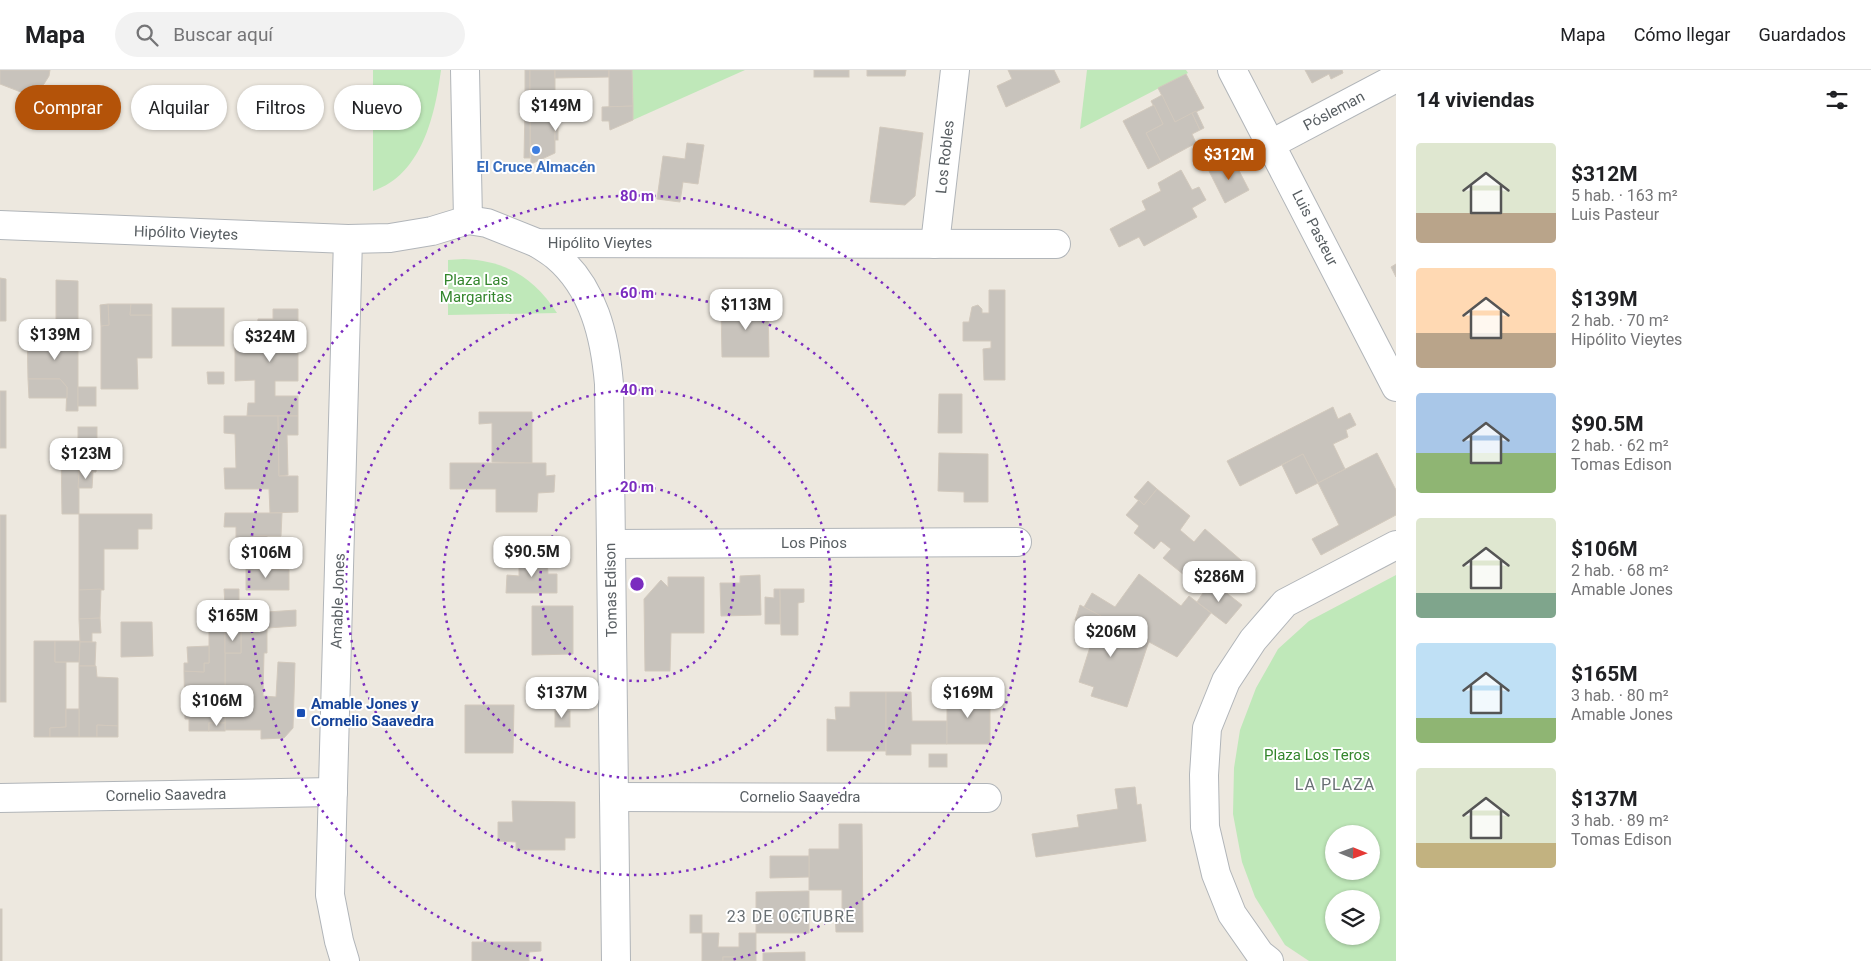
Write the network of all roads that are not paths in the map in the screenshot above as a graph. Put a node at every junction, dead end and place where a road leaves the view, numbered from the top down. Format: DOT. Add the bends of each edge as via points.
graph roads {
  1 [pos="465,70"];
  2 [pos="955,70"];
  3 [pos="1232,70"];
  4 [pos="1396,78"];
  5 [pos="1271,144"];
  6 [pos="468,220"];
  7 [pos="0,225"];
  8 [pos="348,238"];
  9 [pos="537,243"];
  10 [pos="935,244"];
  11 [pos="1056,244"];
  12 [pos="1396,387"];
  13 [pos="1016,542"];
  14 [pos="611,544"];
  15 [pos="1396,544"];
  16 [pos="333,792"];
  17 [pos="614,797"];
  18 [pos="0,798"];
  19 [pos="987,798"];
  20 [pos="345,961"];
  21 [pos="616,961"];
  22 [pos="1269,961"];
  1 -- 6 [label="street"];
  2 -- 10 [label="street, Los Robles"];
  3 -- 5 [label="street, Luis Pasteur"];
  4 -- 5 [label="street, Pósleman"];
  5 -- 12 [label="street, Luis Pasteur"];
  6 -- 8 [label="street, Hipólito Vieytes" via="398,237"];
  6 -- 9 [label="street, Hipólito Vieytes" via="494,226"];
  7 -- 8 [label="street, Hipólito Vieytes"];
  8 -- 16 [label="street, Amable Jones"];
  9 -- 10 [label="street, Hipólito Vieytes"];
  9 -- 14 [label="street, Tomas Edison" via="556,256 582,287 592,305 603,340 609,384"];
  10 -- 11 [label="street, Hipólito Vieytes"];
  13 -- 14 [label="street, Los Pinos"];
  14 -- 17 [label="street, Tomas Edison"];
  15 -- 22 [label="street" via="1285,603 1253,640 1226,681 1207,728 1204,775 1206,827 1216,874 1232,914 1260,954"];
  16 -- 18 [label="street, Cornelio Saavedra"];
  16 -- 20 [label="street, Amable Jones" via="330,895"];
  17 -- 19 [label="street, Cornelio Saavedra"];
  17 -- 21 [label="street, Tomas Edison"];
}
